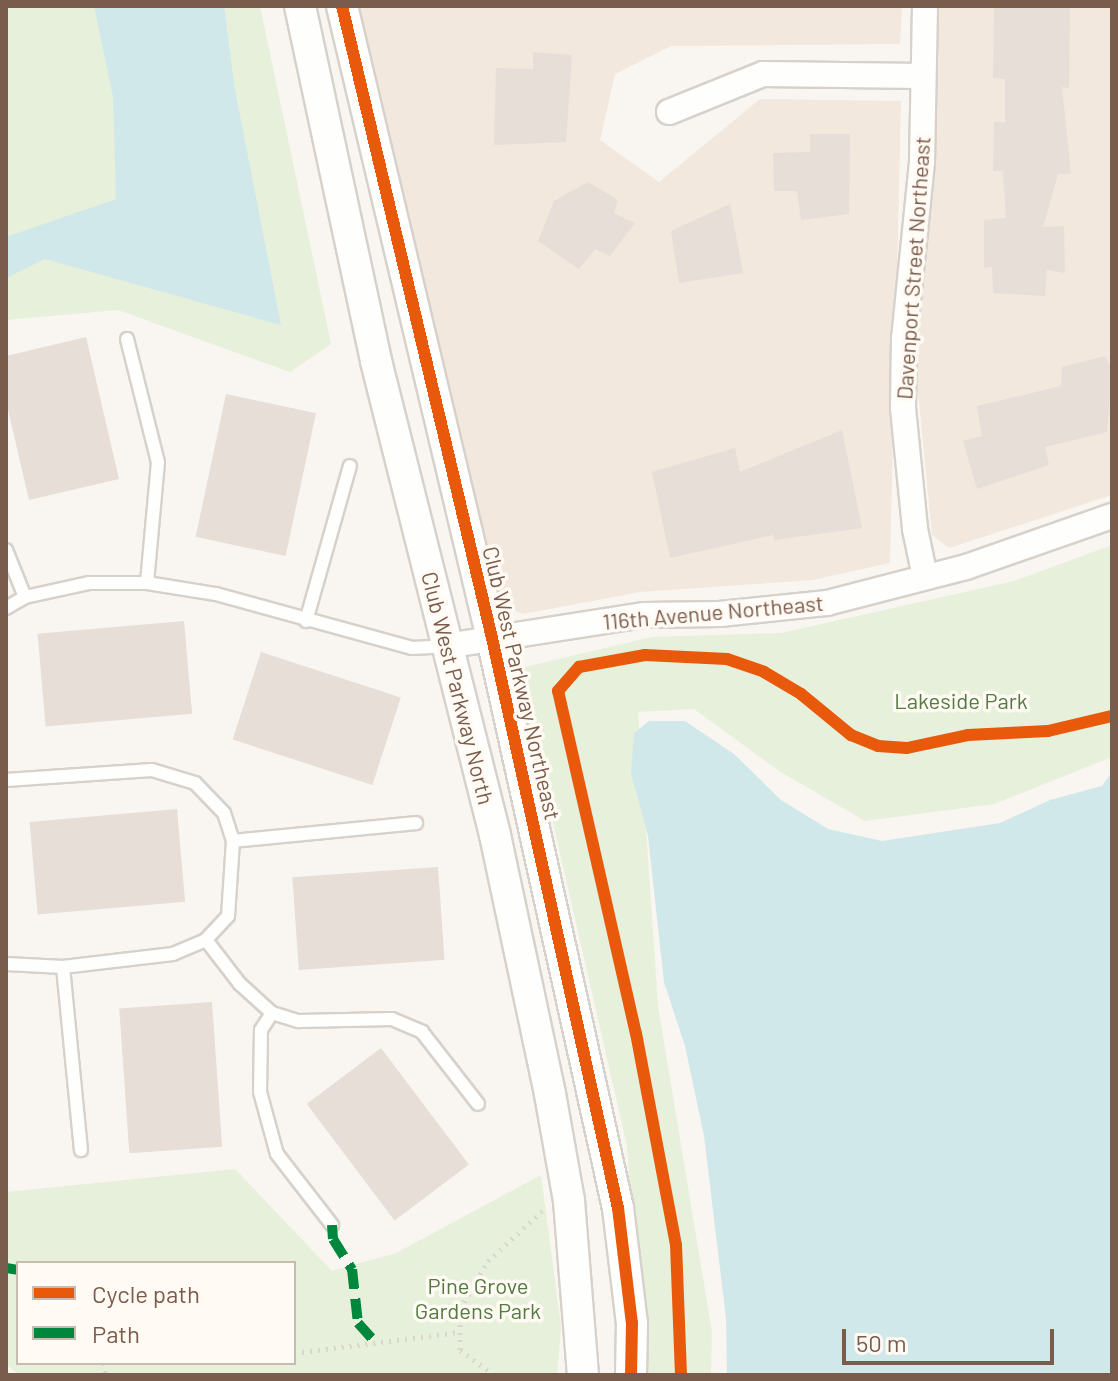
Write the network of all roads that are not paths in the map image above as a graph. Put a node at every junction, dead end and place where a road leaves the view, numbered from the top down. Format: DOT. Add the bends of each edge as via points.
graph roads {
  1 [pos="300,6"];
  2 [pos="342,6"];
  3 [pos="925,6"];
  4 [pos="922,76"];
  5 [pos="669,112"];
  6 [pos="127,339"];
  7 [pos="350,466"];
  8 [pos="1112,516"];
  9 [pos="6,550"];
  10 [pos="925,577"];
  11 [pos="147,583"];
  12 [pos="25,597"];
  13 [pos="6,608"];
  14 [pos="306,621"];
  15 [pos="492,638"];
  16 [pos="446,646"];
  17 [pos="6,780"];
  18 [pos="416,823"];
  19 [pos="233,841"];
  20 [pos="206,940"];
  21 [pos="6,964"];
  22 [pos="63,967"];
  23 [pos="272,1013"];
  24 [pos="478,1104"];
  25 [pos="81,1150"];
  26 [pos="332,1225"];
  27 [pos="583,1375"];
  28 [pos="631,1375"];
  1 -- 16 [label="street, Club West Parkway North" via="376,361"];
  2 -- 15 [label="street, Club West Parkway Northeast"];
  3 -- 4 [label="street, Davenport Street Northeast"];
  4 -- 5 [label="street" via="763,74"];
  4 -- 10 [label="street, Davenport Street Northeast" via="922,162 904,338 903,408"];
  6 -- 11 [label="lane" via="158,462"];
  7 -- 14 [label="lane"];
  8 -- 10 [label="street, 116th Avenue Northeast" via="1035,546"];
  9 -- 12 [label="lane"];
  10 -- 15 [label="street, 116th Avenue Northeast" via="827,603 645,615"];
  11 -- 12 [label="lane" via="89,583"];
  11 -- 14 [label="lane" via="216,594"];
  12 -- 13 [label="lane"];
  14 -- 16 [label="lane" via="412,648"];
  15 -- 16 [label="street, 116th Avenue Northeast"];
  15 -- 28 [label="street, Club West Parkway Northeast" via="618,1208 632,1323"];
  16 -- 27 [label="street, Club West Parkway North" via="495,835 550,1094 569,1201"];
  17 -- 19 [label="lane" via="152,770 195,783 224,813"];
  18 -- 19 [label="lane"];
  19 -- 20 [label="lane" via="228,916"];
  20 -- 22 [label="lane" via="173,954"];
  20 -- 23 [label="lane" via="240,984"];
  21 -- 22 [label="lane"];
  22 -- 25 [label="lane"];
  23 -- 24 [label="lane" via="299,1021 392,1019 422,1032"];
  23 -- 26 [label="lane" via="261,1030 260,1092 277,1154"];
}
